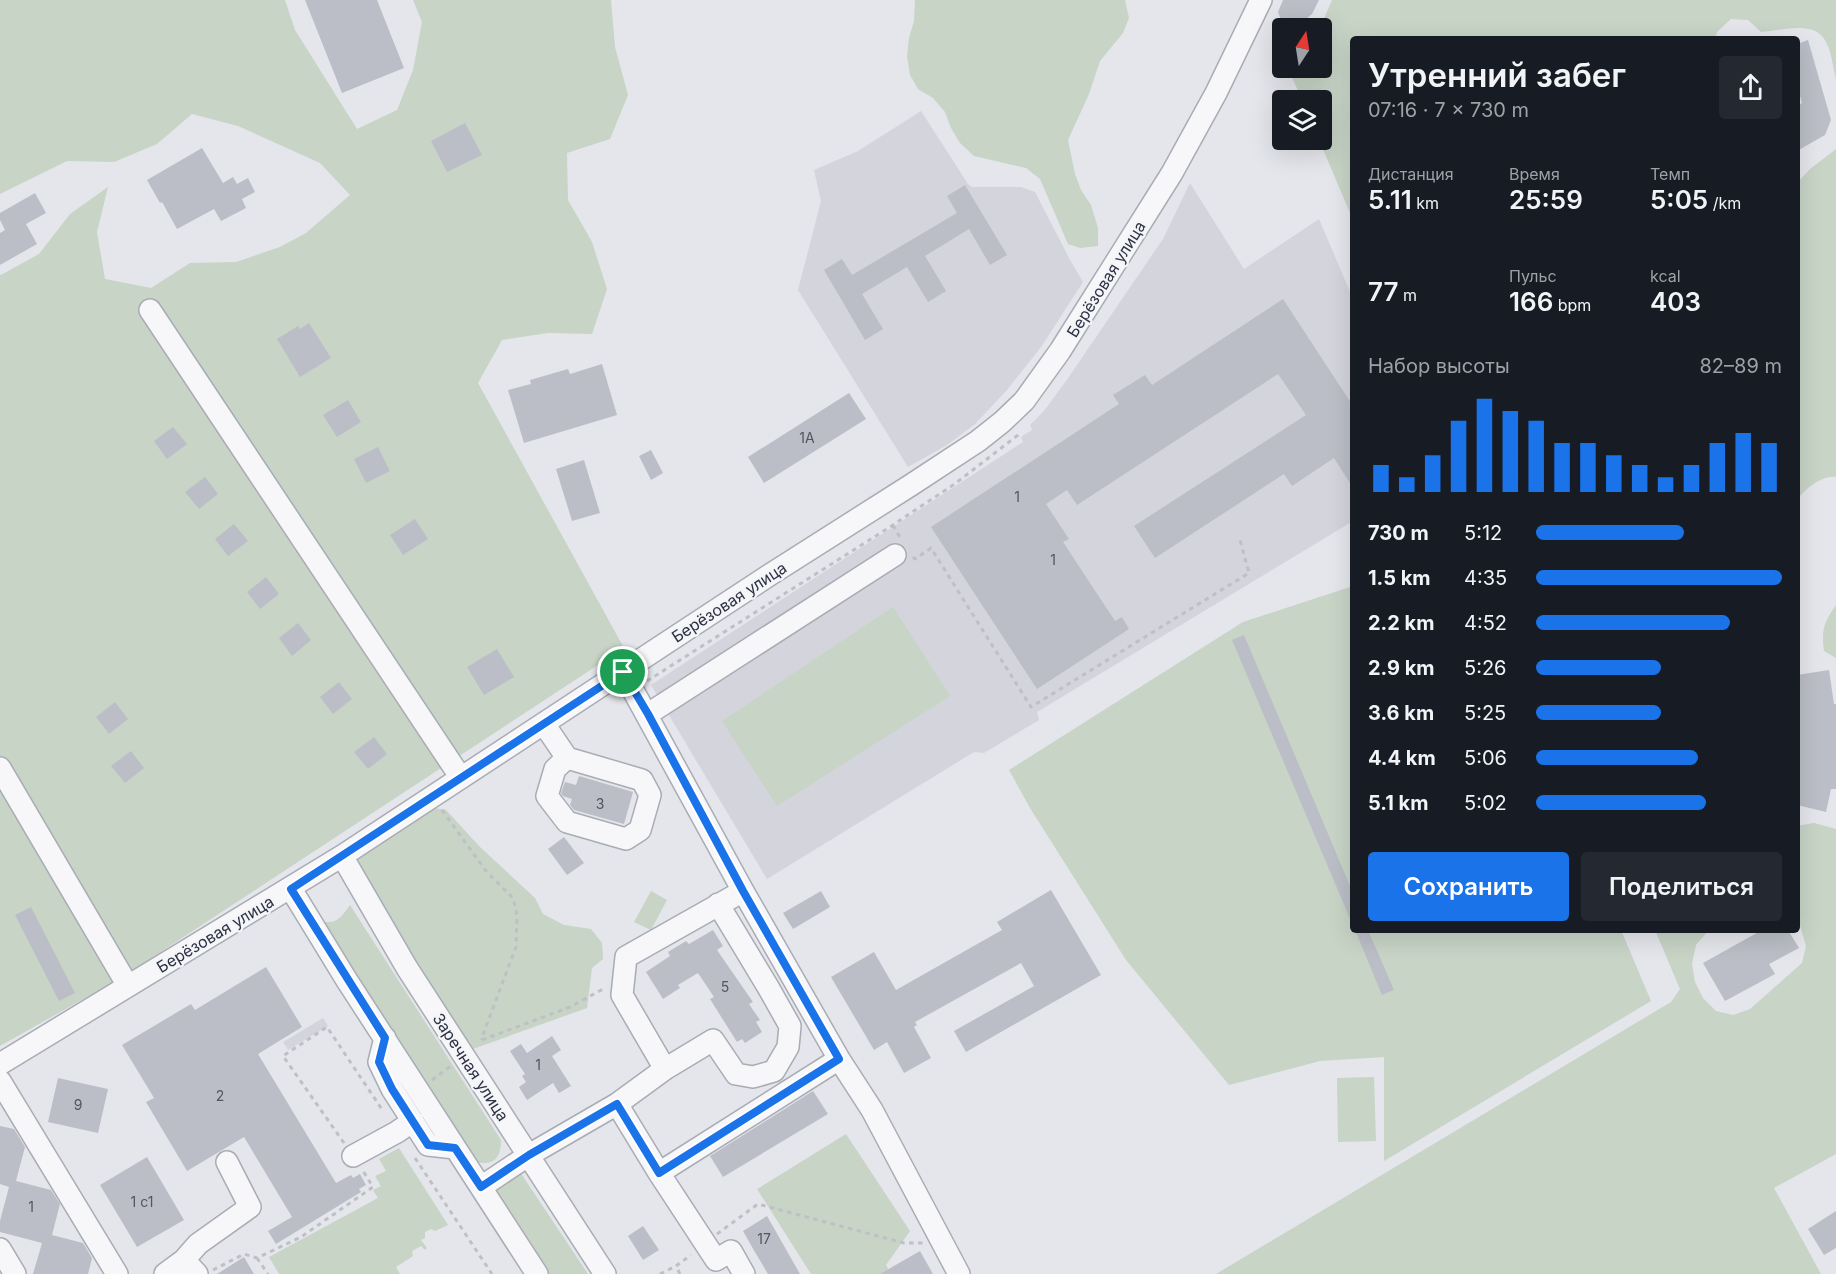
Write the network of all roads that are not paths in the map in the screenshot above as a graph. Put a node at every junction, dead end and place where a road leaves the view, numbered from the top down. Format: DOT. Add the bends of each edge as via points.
graph roads {
  1 [pos="1261,0"];
  2 [pos="150,310"];
  3 [pos="903,550"];
  4 [pos="623,672"];
  5 [pos="648,714"];
  6 [pos="544,724"];
  7 [pos="567,759"];
  8 [pos="0,768"];
  9 [pos="461,778"];
  10 [pos="342,856"];
  11 [pos="291,889"];
  12 [pos="743,891"];
  13 [pos="718,904"];
  14 [pos="128,986"];
  15 [pos="385,1038"];
  16 [pos="839,1059"];
  17 [pos="0,1065"];
  18 [pos="665,1069"];
  19 [pos="0,1081"];
  20 [pos="617,1104"];
  21 [pos="413,1121"];
  22 [pos="455,1148"];
  23 [pos="529,1155"];
  24 [pos="353,1156"];
  25 [pos="227,1162"];
  26 [pos="659,1173"];
  27 [pos="481,1187"];
  28 [pos="0,1249"];
  29 [pos="190,1267"];
  30 [pos="15,1274"];
  31 [pos="117,1274"];
  32 [pos="165,1274"];
  33 [pos="537,1274"];
  34 [pos="605,1274"];
  35 [pos="744,1274"];
  36 [pos="959,1274"];
  1 -- 4 [label="street, Берёзовая улица" via="1166,183 1060,351 1024,400 978,441"];
  2 -- 9 [label="street"];
  3 -- 5 [label="street"];
  4 -- 5 [label="street"];
  4 -- 6 [label="street, Берёзовая улица"];
  5 -- 12 [label="street"];
  6 -- 7 [label="street"];
  6 -- 9 [label="street, Берёзовая улица"];
  7 -- 7 [label="street" via="642,780 650,795 639,830 626,840 567,822 547,796 555,769"];
  8 -- 14 [label="street"];
  9 -- 10 [label="street, Берёзовая улица"];
  10 -- 11 [label="street, Берёзовая улица"];
  10 -- 23 [label="street, Заречная улица" via="457,1048"];
  11 -- 14 [label="street, Берёзовая улица"];
  11 -- 15 [label="street"];
  12 -- 13 [label="street"];
  12 -- 16 [label="street"];
  13 -- 18 [label="street" via="626,957 622,995"];
  13 -- 18 [label="street" via="790,1026 788,1047 774,1071 753,1077 736,1074 713,1040"];
  14 -- 17 [label="street, Берёзовая улица"];
  15 -- 21 [label="street" via="379,1062"];
  15 -- 22 [label="street"];
  16 -- 26 [label="street"];
  16 -- 36 [label="street" via="872,1110"];
  18 -- 20 [label="street"];
  19 -- 31 [label="street"];
  20 -- 23 [label="street"];
  20 -- 26 [label="street"];
  21 -- 22 [label="street" via="428,1145"];
  21 -- 24 [label="street"];
  22 -- 27 [label="street"];
  23 -- 27 [label="street"];
  23 -- 34 [label="street, Заречная улица"];
  25 -- 29 [label="street" via="250,1207 198,1244"];
  26 -- 35 [label="street" via="716,1260 731,1251"];
  27 -- 33 [label="street"];
  28 -- 30 [label="street"];
  29 -- 32 [label="street"];
}
